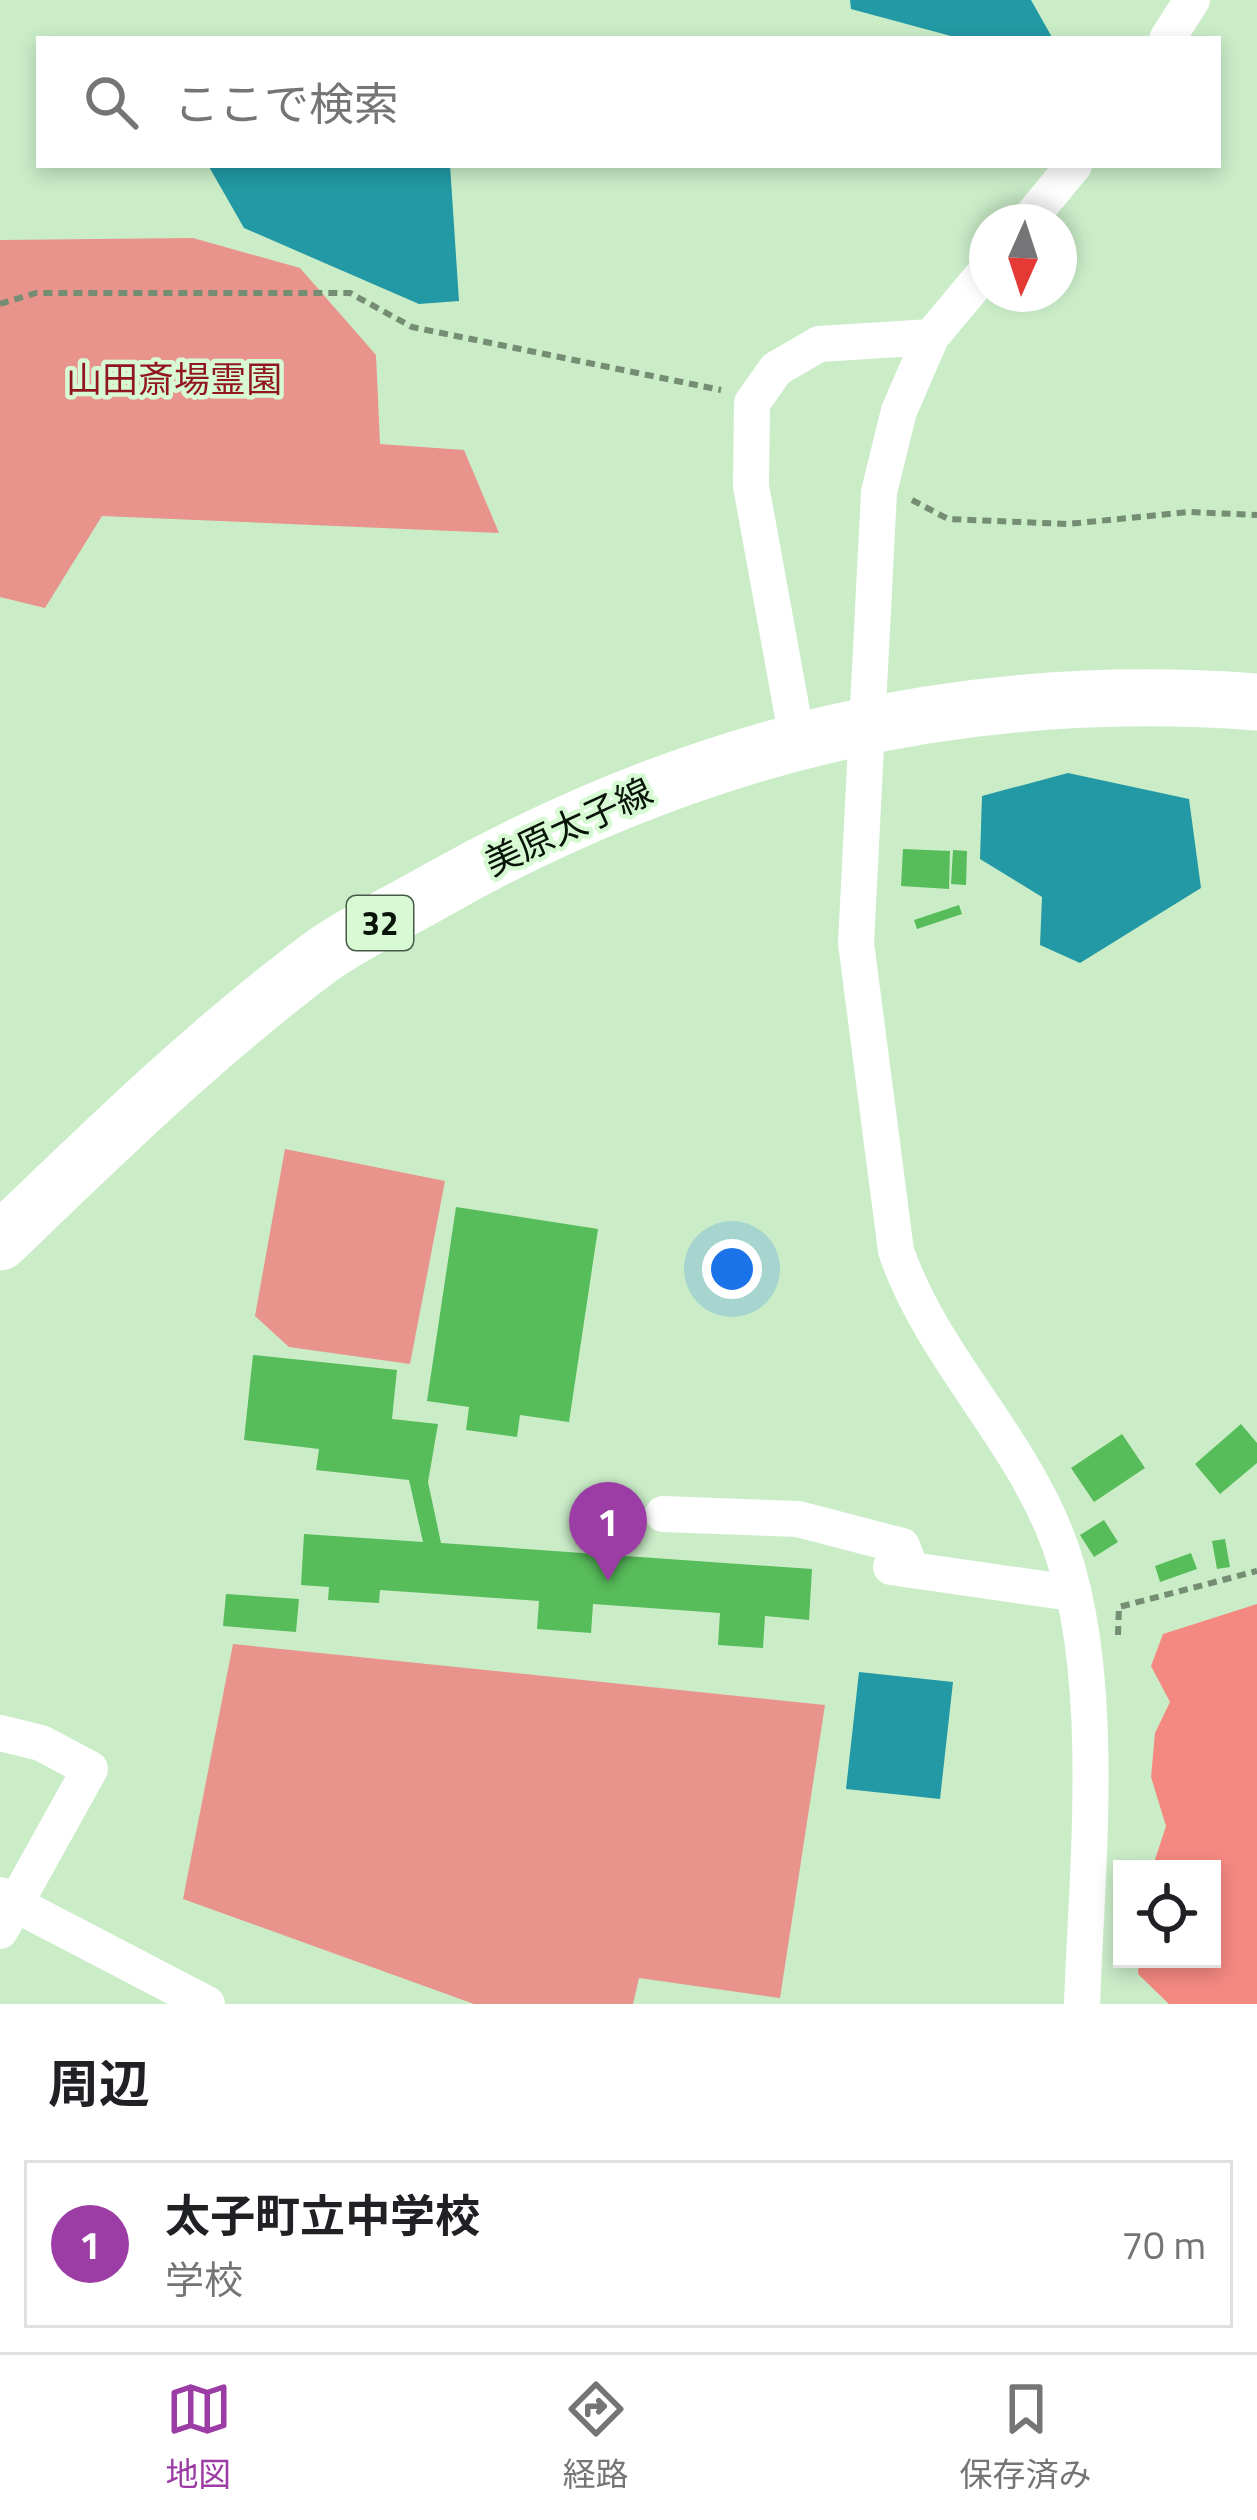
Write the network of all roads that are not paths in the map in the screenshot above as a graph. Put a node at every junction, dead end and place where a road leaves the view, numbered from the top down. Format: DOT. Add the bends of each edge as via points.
graph roads {
  1 [pos="1192,0"];
  2 [pos="1169,36"];
  3 [pos="1072,168"];
  4 [pos="1042,204"];
  5 [pos="969,292"];
  6 [pos="931,337"];
  7 [pos="1257,702"];
  8 [pos="817,734"];
  9 [pos="0,1242"];
  10 [pos="663,1514"];
  11 [pos="1071,1593"];
  12 [pos="0,1733"];
  13 [pos="5,1910"];
  14 [pos="207,2004"];
  15 [pos="1082,2004"];
  1 -- 2 [label="street"];
  3 -- 4 [label="street"];
  5 -- 6 [label="street"];
  6 -- 8 [label="street" via="819,344 776,369 752,404 751,486"];
  6 -- 11 [label="street" via="899,411 879,492 856,943 896,1251 910,1294 1025,1470 1056,1533"];
  7 -- 8 [label="main road, 美原太子線 / 32" via="1050,700 893,716"];
  8 -- 9 [label="main road, 美原太子線 / 32" via="661,783 522,842 325,954 203,1048"];
  10 -- 11 [label="street" via="798,1519 902,1546 901,1569"];
  11 -- 15 [label="street" via="1088,1712"];
  12 -- 13 [label="street" via="91,1769"];
  13 -- 14 [label="street"];
}
